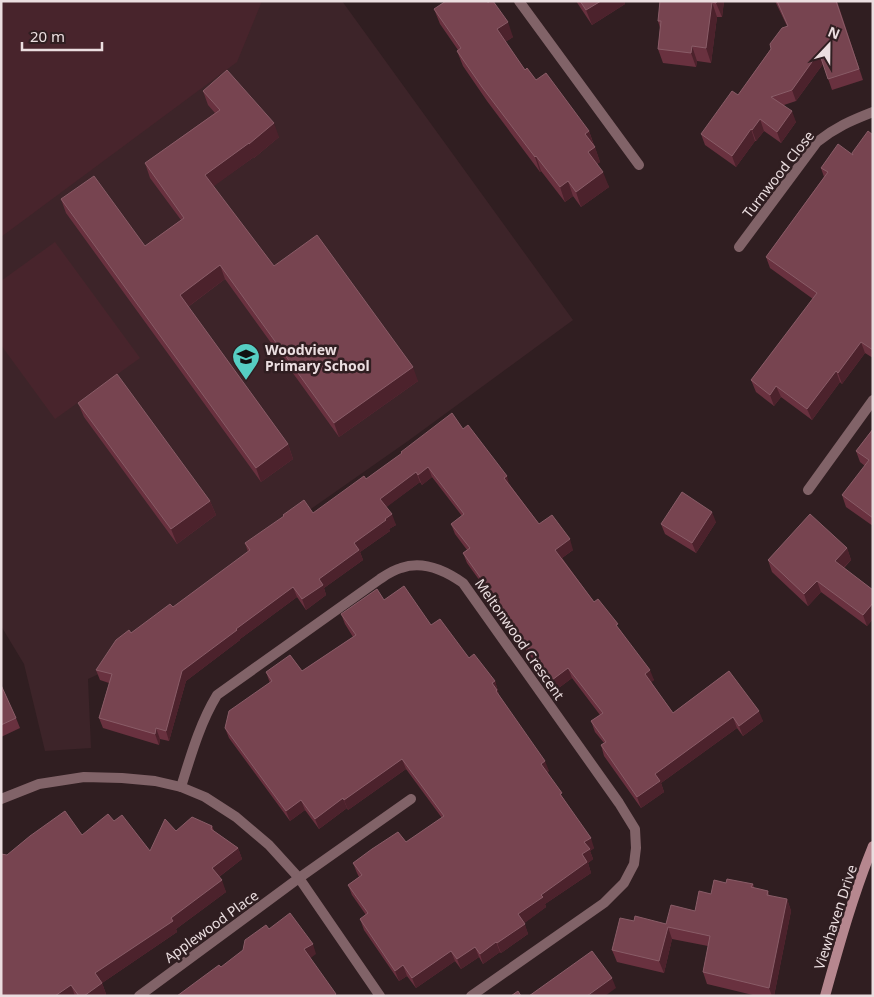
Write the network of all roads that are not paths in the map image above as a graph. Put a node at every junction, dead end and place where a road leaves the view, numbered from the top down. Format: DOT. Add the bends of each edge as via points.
graph roads {
  1 [pos="519,1"];
  2 [pos="873,112"];
  3 [pos="639,165"];
  4 [pos="740,247"];
  5 [pos="873,400"];
  6 [pos="808,490"];
  7 [pos="181,787"];
  8 [pos="1,799"];
  9 [pos="411,799"];
  10 [pos="873,846"];
  11 [pos="299,878"];
  12 [pos="139,996"];
  13 [pos="380,996"];
  14 [pos="471,996"];
  15 [pos="824,996"];
  1 -- 3 [label="street"];
  2 -- 4 [label="street, Turnwood Close" via="830,131 817,142"];
  5 -- 6 [label="street"];
  7 -- 8 [label="street" via="155,781 84,777 39,784"];
  7 -- 11 [label="street" via="236,817 269,845"];
  7 -- 14 [label="street, Meltonwood Crescent" via="201,727 217,694 401,567 421,565 451,574 463,583 618,803 634,829 636,848 634,864 624,884 604,902"];
  9 -- 11 [label="street, Applewood Place"];
  10 -- 15 [label="street, Viewhaven Drive"];
  11 -- 12 [label="street, Applewood Place"];
  11 -- 13 [label="street"];
}
